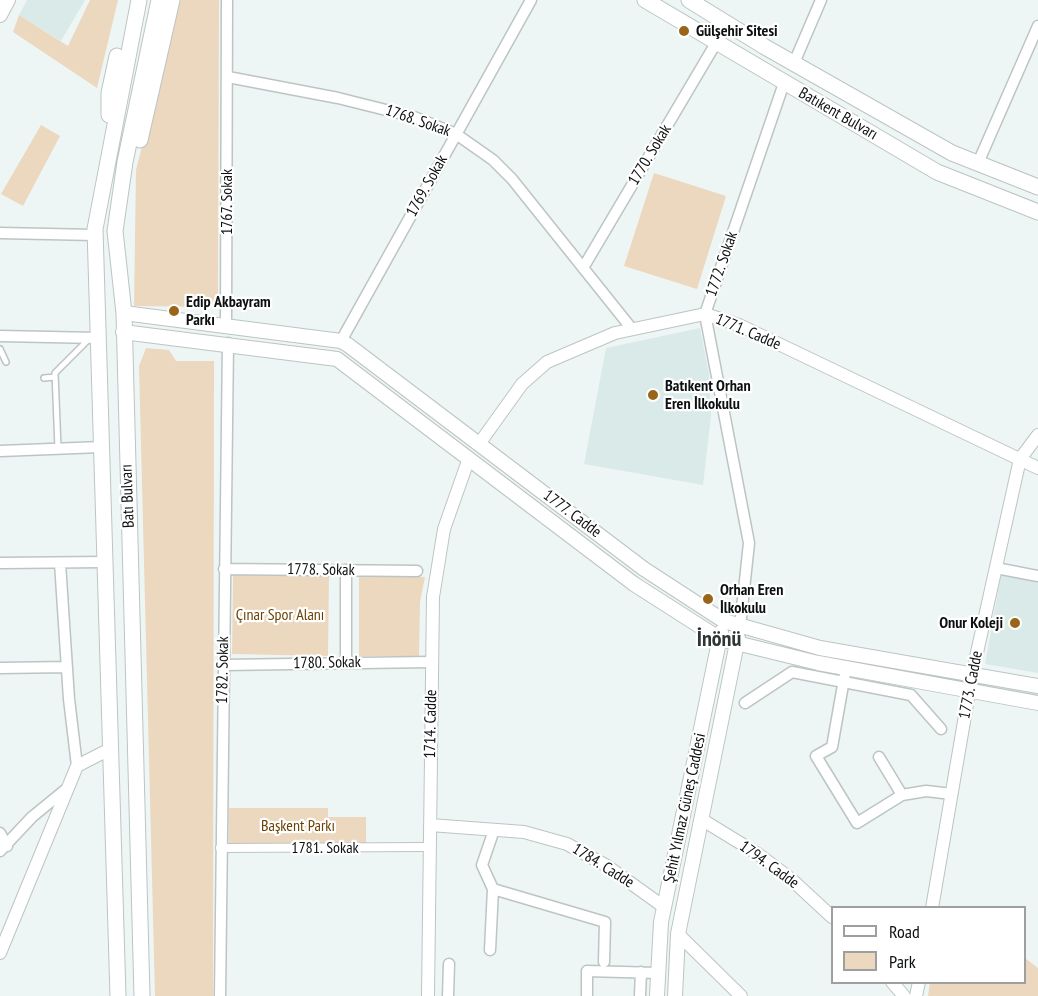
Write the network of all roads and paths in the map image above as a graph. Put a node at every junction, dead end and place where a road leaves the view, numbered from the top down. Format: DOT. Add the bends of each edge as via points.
graph roads {
  1 [pos="129,0"];
  2 [pos="139,0"];
  3 [pos="159,0"];
  4 [pos="172,0"];
  5 [pos="227,0"];
  6 [pos="531,0"];
  7 [pos="645,0"];
  8 [pos="689,0"];
  9 [pos="821,0"];
  10 [pos="1038,26"];
  11 [pos="716,43"];
  12 [pos="794,63"];
  13 [pos="228,77"];
  14 [pos="784,83"];
  15 [pos="113,127"];
  16 [pos="456,134"];
  17 [pos="125,162"];
  18 [pos="978,163"];
  19 [pos="1038,188"];
  20 [pos="1038,212"];
  21 [pos="0,233"];
  22 [pos="95,235"];
  23 [pos="583,267"];
  24 [pos="124,313"];
  25 [pos="705,314"];
  26 [pos="226,326"];
  27 [pos="632,329"];
  28 [pos="123,332"];
  29 [pos="0,336"];
  30 [pos="94,338"];
  31 [pos="340,341"];
  32 [pos="228,343"];
  33 [pos="0,349"];
  34 [pos="6,362"];
  35 [pos="55,377"];
  36 [pos="44,378"];
  37 [pos="1038,435"];
  38 [pos="479,444"];
  39 [pos="101,447"];
  40 [pos="58,450"];
  41 [pos="0,451"];
  42 [pos="470,458"];
  43 [pos="1020,459"];
  44 [pos="1038,468"];
  45 [pos="105,562"];
  46 [pos="0,563"];
  47 [pos="60,563"];
  48 [pos="996,568"];
  49 [pos="224,569"];
  50 [pos="346,570"];
  51 [pos="417,571"];
  52 [pos="1038,576"];
  53 [pos="723,621"];
  54 [pos="740,627"];
  55 [pos="720,639"];
  56 [pos="737,645"];
  57 [pos="431,662"];
  58 [pos="346,663"];
  59 [pos="223,665"];
  60 [pos="67,667"];
  61 [pos="0,668"];
  62 [pos="846,668"];
  63 [pos="972,675"];
  64 [pos="843,683"];
  65 [pos="1038,686"];
  66 [pos="970,691"];
  67 [pos="744,703"];
  68 [pos="1038,703"];
  69 [pos="941,729"];
  70 [pos="110,749"];
  71 [pos="879,757"];
  72 [pos="77,766"];
  73 [pos="65,790"];
  74 [pos="952,794"];
  75 [pos="902,795"];
  76 [pos="683,815"];
  77 [pos="701,819"];
  78 [pos="430,825"];
  79 [pos="494,830"];
  80 [pos="0,833"];
  81 [pos="220,848"];
  82 [pos="429,848"];
  83 [pos="3,849"];
  84 [pos="493,889"];
  85 [pos="932,906"];
  86 [pos="664,907"];
  87 [pos="831,916"];
  88 [pos="678,934"];
  89 [pos="490,950"];
  90 [pos="0,953"];
  91 [pos="604,962"];
  92 [pos="449,964"];
  93 [pos="641,972"];
  94 [pos="658,973"];
  95 [pos="894,984"];
  96 [pos="117,996"];
  97 [pos="142,996"];
  98 [pos="220,996"];
  99 [pos="428,996"];
  100 [pos="448,996"];
  101 [pos="587,996"];
  102 [pos="640,996"];
  103 [pos="657,996"];
  104 [pos="675,996"];
  105 [pos="741,996"];
  106 [pos="904,996"];
  1 -- 15 [label="main road" via="109,93"];
  2 -- 15 [label="main road, Batı Bulvarı"];
  3 -- 17 [label="main road, Batı Bulvarı"];
  4 -- 17 [label="main road" via="140,140"];
  5 -- 13 [label="street, 1767. Sokak"];
  6 -- 16 [label="street, 1769. Sokak"];
  7 -- 11 [label="main road, Batıkent Bulvarı"];
  8 -- 12 [label="main road, Batıkent Bulvarı"];
  9 -- 12 [label="street"];
  10 -- 18 [label="street"];
  11 -- 14 [label="main road, Batıkent Bulvarı"];
  11 -- 23 [label="street, 1770. Sokak"];
  12 -- 18 [label="main road, Batıkent Bulvarı" via="952,153"];
  13 -- 16 [label="street, 1768. Sokak" via="349,100 414,117"];
  13 -- 26 [label="street, 1767. Sokak"];
  14 -- 20 [label="main road, Batıkent Bulvarı" via="937,172"];
  14 -- 25 [label="street, 1772. Sokak"];
  15 -- 22 [label="main road, Batı Bulvarı"];
  16 -- 23 [label="street, 1768. Sokak" via="512,179"];
  16 -- 31 [label="street, 1769. Sokak"];
  17 -- 24 [label="main road, Batı Bulvarı" via="115,231"];
  18 -- 19 [label="main road, Batıkent Bulvarı"];
  21 -- 22 [label="street"];
  22 -- 30 [label="main road, Batı Bulvarı"];
  23 -- 27 [label="street, 1768. Sokak"];
  24 -- 26 [label="main road, 1777. Cadde"];
  24 -- 28 [label="main road, Batı Bulvarı"];
  25 -- 27 [label="street, 1771. Cadde"];
  25 -- 43 [label="street, 1771. Cadde"];
  25 -- 54 [label="street, 1772. Sokak" via="749,543"];
  26 -- 31 [label="main road, 1777. Cadde"];
  27 -- 38 [label="street, 1771. Cadde" via="580,346 540,367 522,384"];
  28 -- 32 [label="main road, 1777. Cadde"];
  28 -- 97 [label="main road, Batı Bulvarı"];
  29 -- 30 [label="street"];
  30 -- 35 [label="lane"];
  30 -- 39 [label="main road, Batı Bulvarı"];
  31 -- 38 [label="main road, 1777. Cadde"];
  32 -- 42 [label="main road, 1777. Cadde" via="337,359"];
  32 -- 49 [label="street, 1782. Sokak"];
  33 -- 34 [label="lane"];
  35 -- 36 [label="lane"];
  35 -- 40 [label="lane"];
  37 -- 43 [label="street, 1773. Cadde"];
  38 -- 42 [label="main road"];
  38 -- 53 [label="main road, 1777. Cadde" via="652,575"];
  39 -- 40 [label="street"];
  39 -- 45 [label="main road, Batı Bulvarı"];
  40 -- 41 [label="street"];
  42 -- 55 [label="main road, 1777. Cadde" via="634,584"];
  42 -- 57 [label="street, 1714. Cadde" via="444,529 435,571"];
  43 -- 44 [label="street, 1771. Cadde"];
  43 -- 48 [label="street, 1773. Cadde"];
  45 -- 47 [label="street"];
  45 -- 70 [label="main road, Batı Bulvarı"];
  46 -- 47 [label="street"];
  47 -- 60 [label="street"];
  48 -- 52 [label="street"];
  48 -- 63 [label="street, 1773. Cadde"];
  49 -- 50 [label="street, 1778. Sokak"];
  49 -- 59 [label="street, 1782. Sokak"];
  50 -- 51 [label="street, 1778. Sokak"];
  50 -- 58 [label="street"];
  53 -- 54 [label="main road, 1777. Cadde"];
  53 -- 55 [label="main road, Şehit Yılmaz Güneş Caddesi"];
  54 -- 56 [label="main road, Şehit Yılmaz Güneş Caddesi"];
  54 -- 63 [label="main road, 1777. Cadde" via="820,648"];
  55 -- 56 [label="main road, 1777. Cadde"];
  55 -- 76 [label="main road, Şehit Yılmaz Güneş Caddesi"];
  56 -- 62 [label="main road, 1777. Cadde"];
  56 -- 77 [label="main road, Şehit Yılmaz Güneş Caddesi"];
  57 -- 58 [label="street, 1780. Sokak"];
  57 -- 78 [label="street, 1714. Cadde"];
  58 -- 59 [label="street, 1780. Sokak"];
  59 -- 81 [label="street, 1782. Sokak"];
  60 -- 61 [label="street"];
  60 -- 72 [label="street"];
  62 -- 64 [label="street"];
  62 -- 66 [label="main road, 1777. Cadde"];
  63 -- 65 [label="main road, 1777. Cadde"];
  63 -- 66 [label="street, 1773. Cadde"];
  64 -- 67 [label="street" via="792,672"];
  64 -- 69 [label="street" via="911,695"];
  64 -- 75 [label="street" via="832,747 816,756 857,823"];
  66 -- 68 [label="main road, 1777. Cadde"];
  66 -- 74 [label="street, 1773. Cadde"];
  70 -- 72 [label="street"];
  70 -- 96 [label="main road, Batı Bulvarı"];
  71 -- 75 [label="street"];
  72 -- 73 [label="street"];
  73 -- 83 [label="street" via="32,817"];
  73 -- 90 [label="street"];
  74 -- 75 [label="street" via="926,791"];
  74 -- 85 [label="street, 1773. Cadde"];
  76 -- 77 [label="main road"];
  76 -- 86 [label="main road, Şehit Yılmaz Güneş Caddesi"];
  77 -- 87 [label="street, 1794. Cadde" via="791,879"];
  77 -- 88 [label="main road, Şehit Yılmaz Güneş Caddesi"];
  78 -- 79 [label="street, 1784. Cadde"];
  78 -- 82 [label="street, 1714. Cadde"];
  79 -- 84 [label="street" via="482,866"];
  79 -- 86 [label="street, 1784. Cadde" via="524,832 567,844 607,866"];
  80 -- 83 [label="street"];
  81 -- 82 [label="street, 1781. Sokak"];
  81 -- 98 [label="street, 1782. Sokak"];
  82 -- 99 [label="street, 1714. Cadde"];
  84 -- 89 [label="street"];
  84 -- 91 [label="street" via="605,922"];
  86 -- 94 [label="main road, Şehit Yılmaz Güneş Caddesi"];
  88 -- 104 [label="main road, Şehit Yılmaz Güneş Caddesi"];
  88 -- 105 [label="street"];
  92 -- 100 [label="street"];
  93 -- 94 [label="street"];
  93 -- 101 [label="street" via="587,971"];
  93 -- 102 [label="street"];
  94 -- 103 [label="main road, Şehit Yılmaz Güneş Caddesi"];
  95 -- 106 [label="street"];
}
